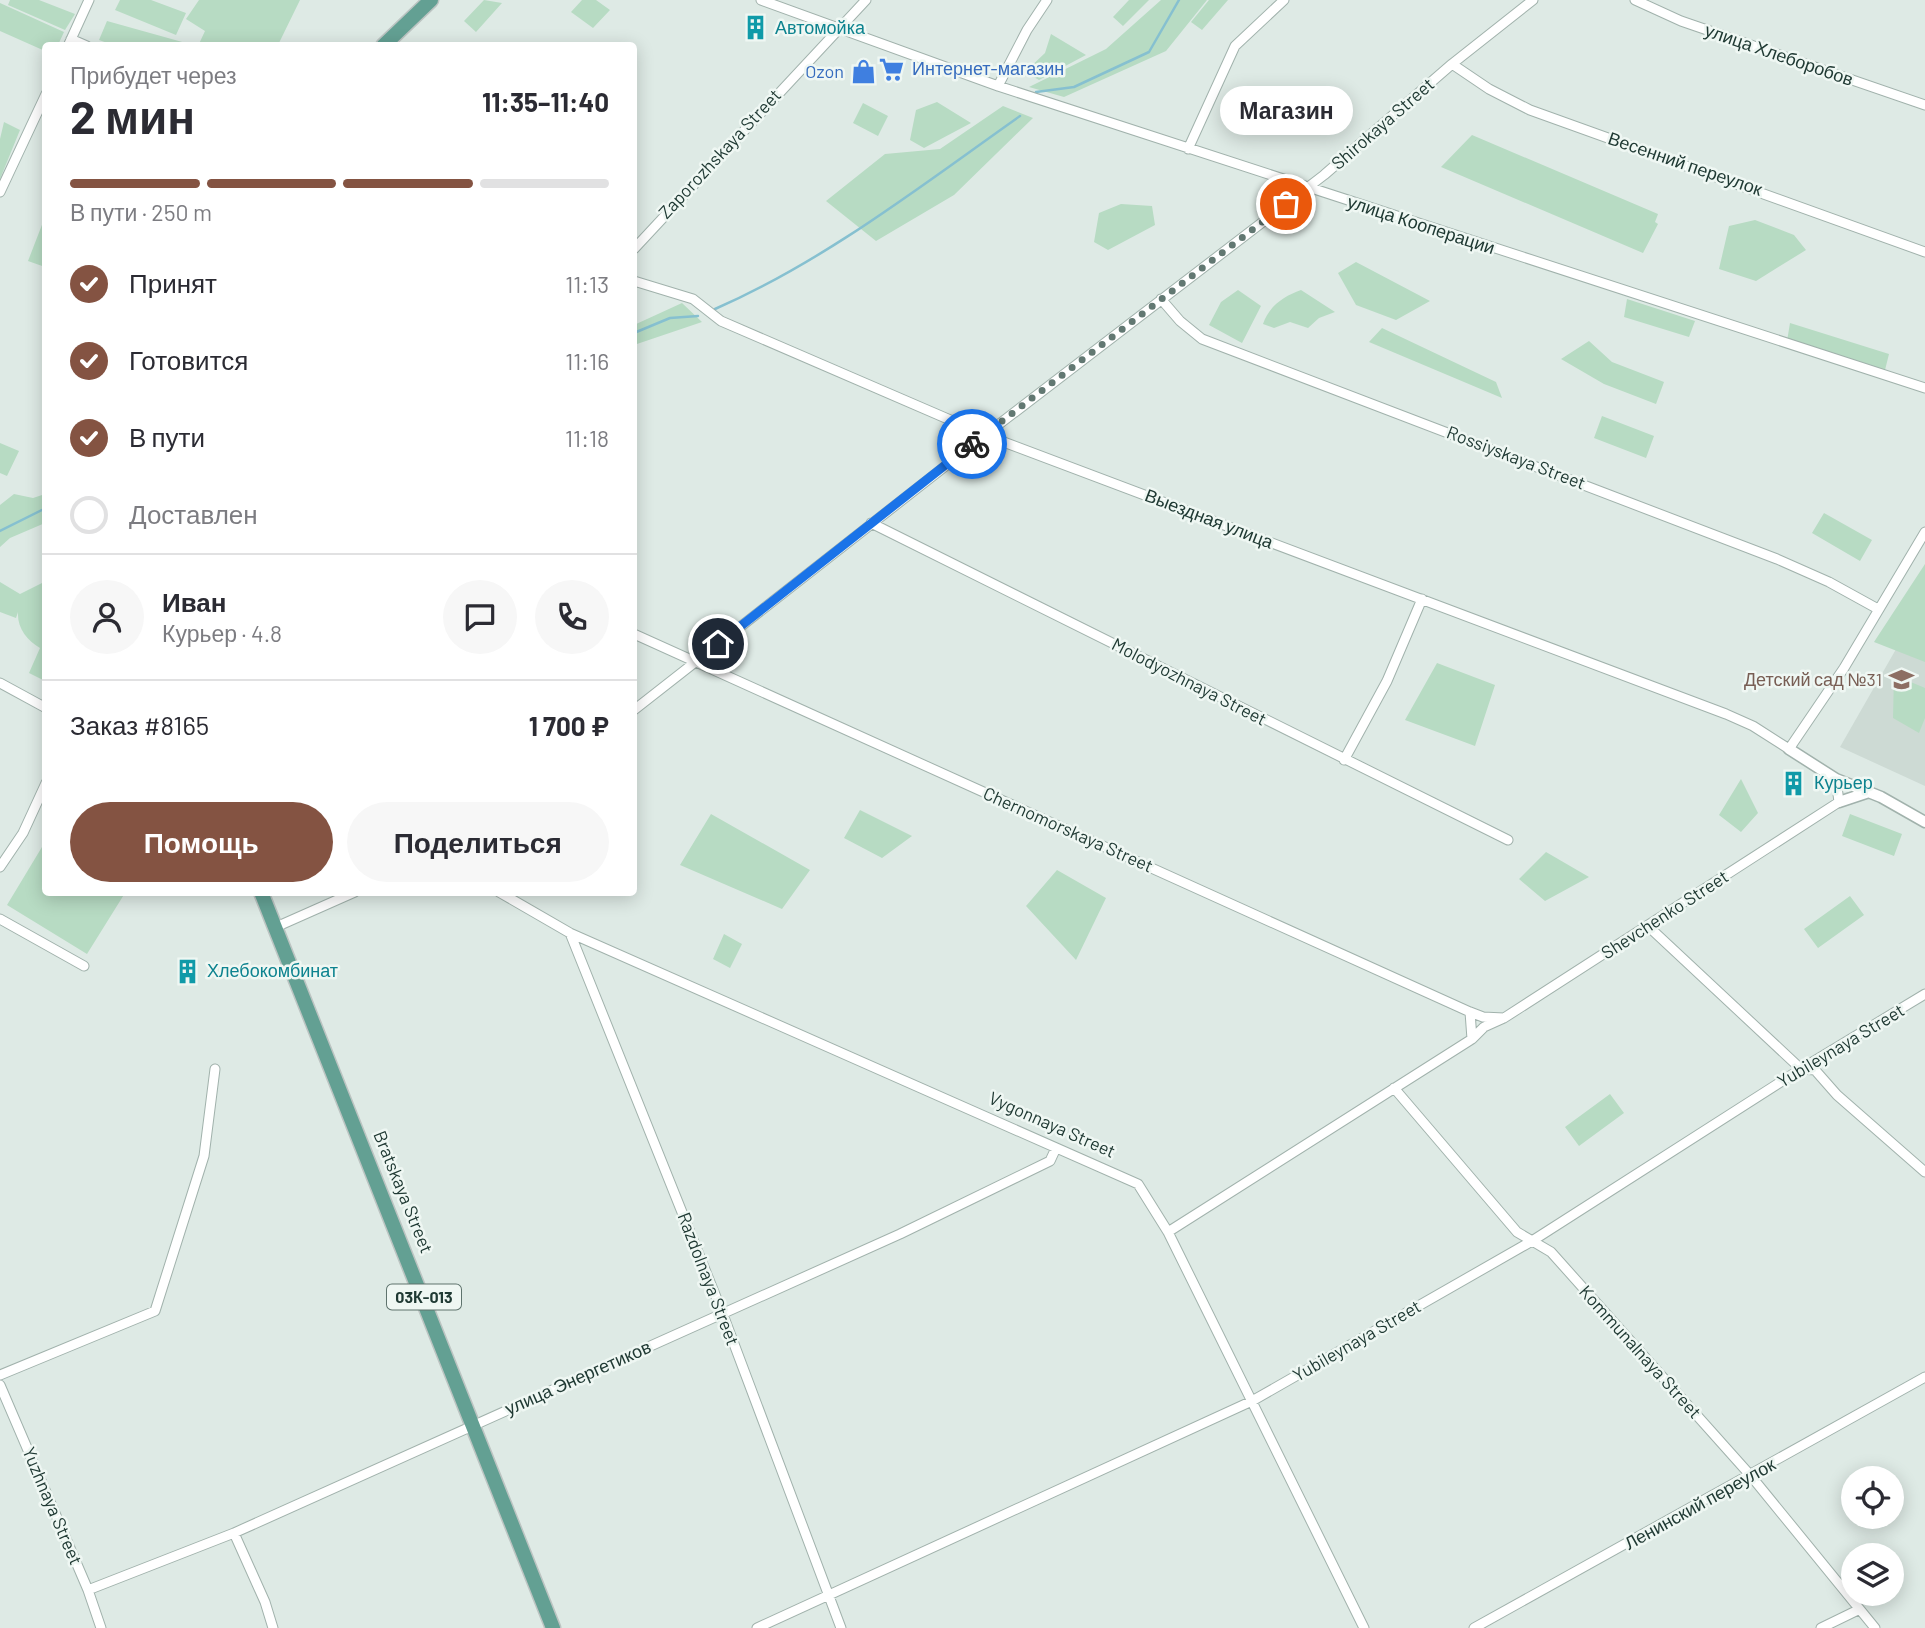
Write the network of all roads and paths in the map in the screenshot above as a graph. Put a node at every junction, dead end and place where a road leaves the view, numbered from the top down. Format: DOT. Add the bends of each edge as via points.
graph roads {
  1 [pos="89,0"];
  2 [pos="431,0"];
  3 [pos="761,0"];
  4 [pos="866,0"];
  5 [pos="1047,0"];
  6 [pos="1284,0"];
  7 [pos="1533,0"];
  8 [pos="1635,0"];
  9 [pos="838,28"];
  10 [pos="70,42"];
  11 [pos="387,42"];
  12 [pos="1452,64"];
  13 [pos="998,86"];
  14 [pos="42,103"];
  15 [pos="1925,105"];
  16 [pos="1188,149"];
  17 [pos="1307,188"];
  18 [pos="0,192"];
  19 [pos="637,246"];
  20 [pos="1925,252"];
  21 [pos="637,282"];
  22 [pos="1161,299"];
  23 [pos="1925,388"];
  24 [pos="985,435"];
  25 [pos="871,523"];
  26 [pos="1925,532"];
  27 [pos="1422,599"];
  28 [pos="1878,609"];
  29 [pos="637,635"];
  30 [pos="696,662"];
  31 [pos="0,684"];
  32 [pos="42,706"];
  33 [pos="637,708"];
  34 [pos="1789,749"];
  35 [pos="1344,760"];
  36 [pos="1836,779"];
  37 [pos="42,792"];
  38 [pos="1869,792"];
  39 [pos="1839,802"];
  40 [pos="1925,821"];
  41 [pos="1508,840"];
  42 [pos="0,867"];
  43 [pos="263,896"];
  44 [pos="346,896"];
  45 [pos="506,896"];
  46 [pos="0,919"];
  47 [pos="276,926"];
  48 [pos="1649,927"];
  49 [pos="570,933"];
  50 [pos="84,966"];
  51 [pos="1925,994"];
  52 [pos="1470,1012"];
  53 [pos="1504,1018"];
  54 [pos="1472,1040"];
  55 [pos="215,1069"];
  56 [pos="1801,1069"];
  57 [pos="1394,1088"];
  58 [pos="1056,1148"];
  59 [pos="1925,1172"];
  60 [pos="1168,1232"];
  61 [pos="1532,1241"];
  62 [pos="722,1312"];
  63 [pos="0,1375"];
  64 [pos="1925,1377"];
  65 [pos="0,1385"];
  66 [pos="1252,1401"];
  67 [pos="474,1425"];
  68 [pos="1751,1476"];
  69 [pos="234,1533"];
  70 [pos="88,1590"];
  71 [pos="827,1594"];
  72 [pos="1858,1609"];
  73 [pos="101,1628"];
  74 [pos="273,1628"];
  75 [pos="553,1628"];
  76 [pos="757,1628"];
  77 [pos="841,1628"];
  78 [pos="1364,1628"];
  79 [pos="1474,1628"];
  80 [pos="1821,1628"];
  81 [pos="1875,1628"];
  1 -- 10 [label="street"];
  2 -- 11 [label="main road"];
  3 -- 9 [label="street, улица Кооперации"];
  4 -- 9 [label="street, Zaporozhskaya Street"];
  5 -- 13 [label="street"];
  6 -- 16 [label="street" via="1235,47"];
  7 -- 12 [label="street, Shirokaya Street"];
  8 -- 15 [label="street, улица Хлеборобов" via="1681,21"];
  9 -- 13 [label="street, улица Кооперации"];
  9 -- 19 [label="street, Zaporozhskaya Street"];
  12 -- 17 [label="street, Shirokaya Street"];
  12 -- 20 [label="street, Весенний переулок" via="1530,110"];
  13 -- 16 [label="street, улица Кооперации"];
  14 -- 18 [label="street"];
  16 -- 17 [label="street, улица Кооперации"];
  17 -- 22 [label="street, Shirokaya Street"];
  17 -- 23 [label="street, улица Кооперации"];
  21 -- 24 [label="street, Выездная улица" via="693,299 720,321"];
  22 -- 24 [label="street, Shirokaya Street"];
  22 -- 28 [label="street, Rossiyskaya Street" via="1202,340 1702,529 1829,582"];
  24 -- 25 [label="street, Shirokaya Street"];
  24 -- 27 [label="street, Выездная улица"];
  25 -- 30 [label="street, Shirokaya Street"];
  25 -- 35 [label="street, Molodyozhnaya Street"];
  26 -- 28 [label="street"];
  27 -- 34 [label="street, Выездная улица" via="1726,714"];
  27 -- 35 [label="street" via="1387,681"];
  28 -- 34 [label="street"];
  29 -- 30 [label="street, Chernomorskaya Street"];
  30 -- 33 [label="street, Shirokaya Street"];
  30 -- 52 [label="street, Chernomorskaya Street"];
  31 -- 32 [label="street"];
  34 -- 36 [label="street"];
  35 -- 41 [label="street, Molodyozhnaya Street"];
  36 -- 38 [label="street"];
  36 -- 39 [label="street"];
  37 -- 42 [label="street" via="23,833"];
  38 -- 39 [label="street"];
  38 -- 40 [label="street"];
  39 -- 48 [label="street, Shevchenko Street"];
  43 -- 47 [label="main road, 03К-013"];
  44 -- 47 [label="street"];
  45 -- 49 [label="street, Vygonnaya Street"];
  46 -- 50 [label="street"];
  47 -- 67 [label="main road, Bratskaya Street / 03К-013"];
  48 -- 53 [label="street, Shevchenko Street"];
  48 -- 56 [label="street"];
  49 -- 58 [label="street, Vygonnaya Street"];
  49 -- 62 [label="street, Razdolnaya Street"];
  51 -- 56 [label="street, Yubileynaya Street"];
  52 -- 53 [label="street, Chernomorskaya Street"];
  52 -- 54 [label="street"];
  53 -- 54 [label="street, Shevchenko Street" via="1484,1027"];
  54 -- 57 [label="street, Shevchenko Street"];
  55 -- 63 [label="street" via="204,1156 155,1311"];
  56 -- 59 [label="street" via="1815,1070"];
  56 -- 61 [label="street, Yubileynaya Street"];
  57 -- 60 [label="street, Shevchenko Street"];
  57 -- 61 [label="street, Kommunalnaya Street" via="1517,1232"];
  58 -- 60 [label="street, Vygonnaya Street" via="1138,1184"];
  58 -- 62 [label="street, улица Энергетиков" via="1050,1161 900,1234"];
  60 -- 66 [label="street, Vygonnaya Street"];
  61 -- 66 [label="street, Yubileynaya Street"];
  61 -- 68 [label="street, Kommunalnaya Street" via="1551,1252"];
  62 -- 67 [label="street, улица Энергетиков"];
  62 -- 71 [label="street, Razdolnaya Street"];
  64 -- 68 [label="street, Ленинский переулок"];
  65 -- 70 [label="street, Yuzhnaya Street"];
  66 -- 71 [label="street, Yubileynaya Street"];
  66 -- 78 [label="street, Vygonnaya Street"];
  67 -- 69 [label="street, улица Энергетиков"];
  67 -- 75 [label="main road, Bratskaya Street / 03К-013"];
  68 -- 72 [label="street, Kommunalnaya Street"];
  68 -- 79 [label="street, Ленинский переулок"];
  69 -- 70 [label="street, улица Энергетиков"];
  69 -- 74 [label="street"];
  70 -- 73 [label="street, Yuzhnaya Street"];
  71 -- 76 [label="street, Yubileynaya Street"];
  71 -- 77 [label="street, Razdolnaya Street"];
  72 -- 80 [label="street"];
  72 -- 81 [label="street, Kommunalnaya Street"];
}
